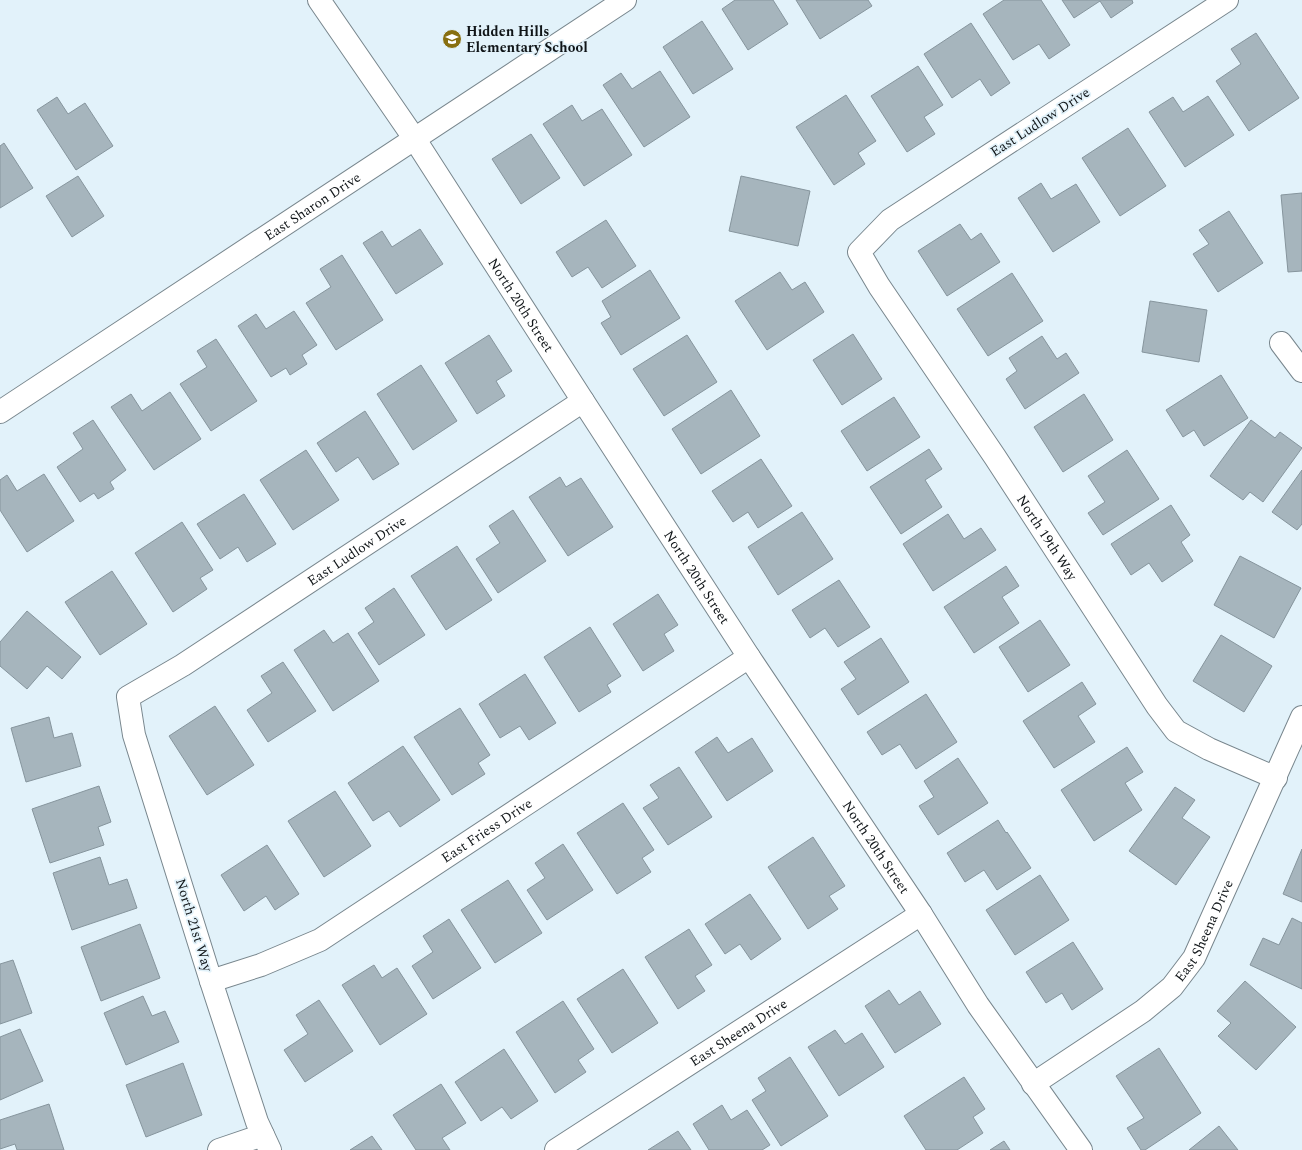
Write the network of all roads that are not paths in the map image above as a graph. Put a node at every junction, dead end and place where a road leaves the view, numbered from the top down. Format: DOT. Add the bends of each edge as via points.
graph roads {
  1 [pos="319,0"];
  2 [pos="625,0"];
  3 [pos="1226,0"];
  4 [pos="414,138"];
  5 [pos="859,252"];
  6 [pos="1281,342"];
  7 [pos="1302,371"];
  8 [pos="583,401"];
  9 [pos="0,412"];
  10 [pos="750,657"];
  11 [pos="128,697"];
  12 [pos="1302,717"];
  13 [pos="1276,778"];
  14 [pos="921,914"];
  15 [pos="211,982"];
  16 [pos="1033,1084"];
  17 [pos="267,1142"];
  18 [pos="219,1150"];
  19 [pos="556,1150"];
  20 [pos="1081,1150"];
  1 -- 4 [label="street, North 20th Street"];
  2 -- 4 [label="street, East Sharon Drive"];
  3 -- 5 [label="street, East Ludlow Drive" via="890,220"];
  4 -- 8 [label="street, North 20th Street"];
  4 -- 9 [label="street, East Sharon Drive"];
  5 -- 13 [label="street, North 19th Way" via="879,286 996,457 1157,706 1176,731 1209,749"];
  6 -- 7 [label="street"];
  8 -- 10 [label="street, North 20th Street"];
  8 -- 11 [label="street, East Ludlow Drive" via="183,665"];
  10 -- 14 [label="street, North 20th Street"];
  10 -- 15 [label="street, East Friess Drive" via="320,940 261,965"];
  11 -- 15 [label="street, North 21st Way" via="134,735"];
  12 -- 13 [label="street, East Sheena Drive"];
  13 -- 16 [label="street, East Sheena Drive" via="1194,958 1172,987 1143,1011"];
  14 -- 16 [label="street, North 20th Street" via="978,1005"];
  14 -- 19 [label="street, East Sheena Drive"];
  15 -- 17 [label="street, North 21st Way" via="257,1122"];
  16 -- 20 [label="street, North 20th Street"];
  17 -- 18 [label="street"];
}
